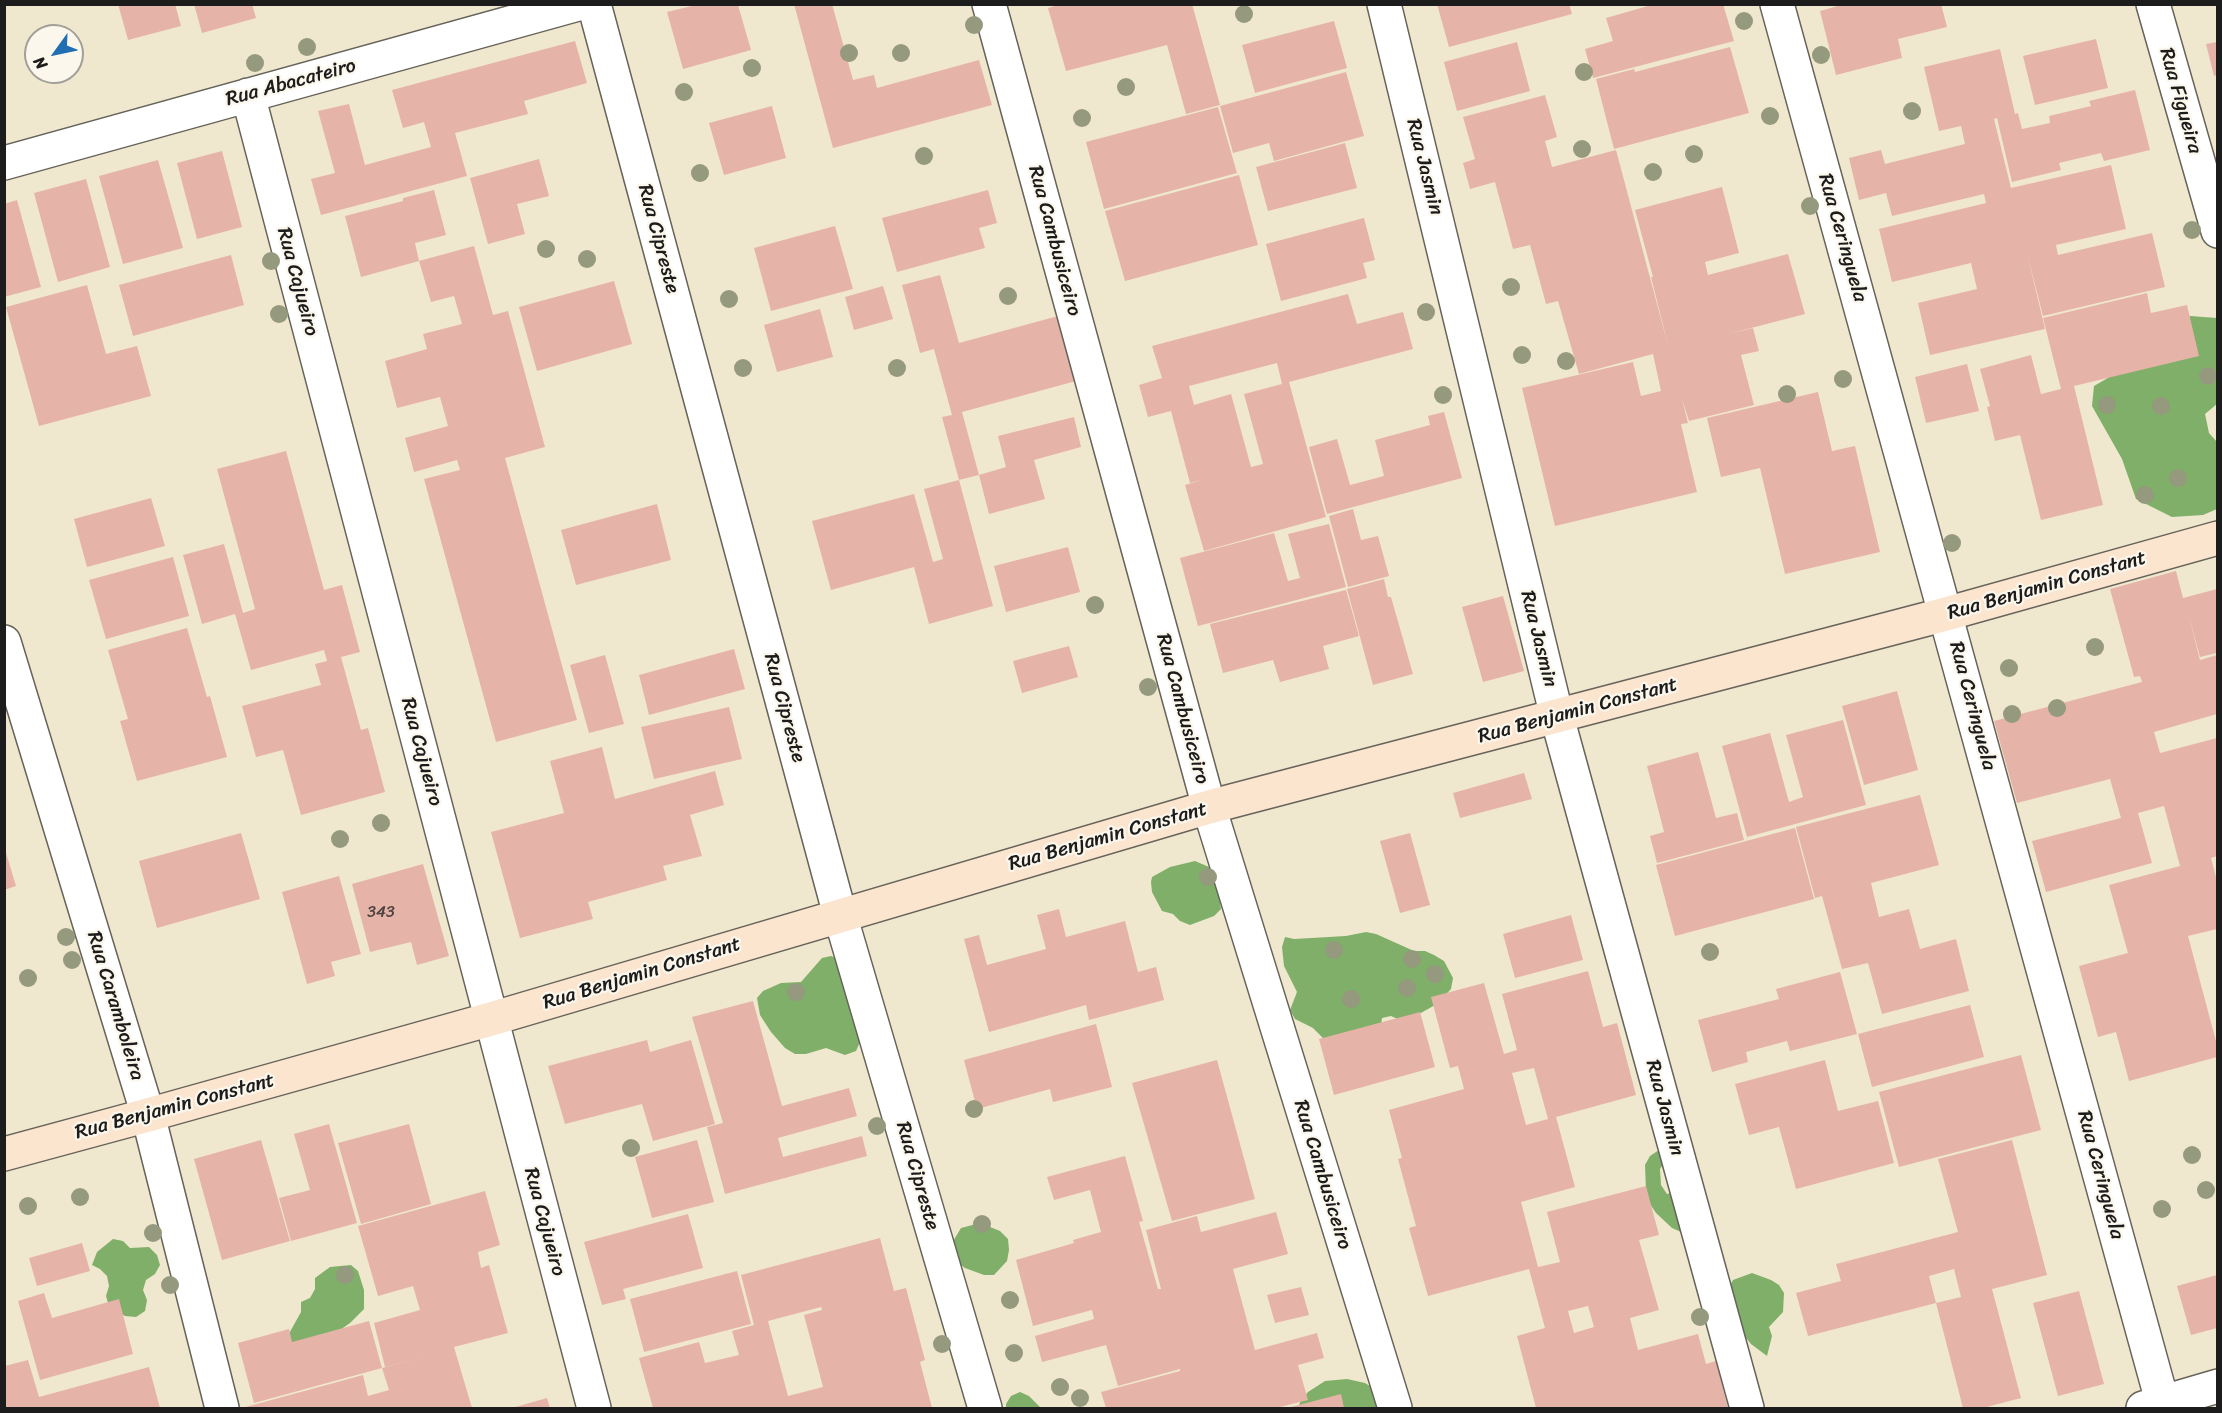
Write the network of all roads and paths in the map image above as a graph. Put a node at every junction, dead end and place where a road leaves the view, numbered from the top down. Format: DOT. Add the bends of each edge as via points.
graph roads {
  1 [pos="578,4"];
  2 [pos="594,4"];
  3 [pos="989,4"];
  4 [pos="1384,4"];
  5 [pos="1777,4"];
  6 [pos="2153,4"];
  7 [pos="248,95"];
  8 [pos="4,163"];
  9 [pos="2217,231"];
  10 [pos="2217,538"];
  11 [pos="1946,614"];
  12 [pos="4,642"];
  13 [pos="1557,717"];
  14 [pos="1209,807"];
  15 [pos="840,915"];
  16 [pos="491,1019"];
  17 [pos="148,1115"];
  18 [pos="4,1154"];
  19 [pos="2217,1386"];
  20 [pos="2156,1406"];
  21 [pos="222,1408"];
  22 [pos="594,1408"];
  23 [pos="985,1408"];
  24 [pos="1395,1408"];
  25 [pos="1747,1408"];
  1 -- 7 [label="street, Rua Abacateiro"];
  2 -- 15 [label="street, Rua Cipreste"];
  3 -- 14 [label="street, Rua Cambusiceiro"];
  4 -- 13 [label="street, Rua Jasmin"];
  5 -- 11 [label="street, Rua Ceringuela"];
  6 -- 9 [label="street, Rua Figueira"];
  7 -- 8 [label="street, Rua Abacateiro"];
  7 -- 16 [label="street, Rua Cajueiro"];
  10 -- 11 [label="street, Rua Benjamin Constant"];
  11 -- 13 [label="street, Rua Benjamin Constant"];
  11 -- 20 [label="street, Rua Ceringuela"];
  12 -- 17 [label="street, Rua Caramboleira"];
  13 -- 14 [label="street, Rua Benjamin Constant"];
  13 -- 25 [label="street, Rua Jasmin"];
  14 -- 15 [label="street, Rua Benjamin Constant"];
  14 -- 24 [label="street, Rua Cambusiceiro"];
  15 -- 16 [label="street, Rua Benjamin Constant"];
  15 -- 23 [label="street, Rua Cipreste"];
  16 -- 17 [label="street, Rua Benjamin Constant"];
  16 -- 22 [label="street, Rua Cajueiro"];
  17 -- 18 [label="street, Rua Benjamin Constant"];
  17 -- 21 [label="street, Rua Caramboleira"];
  19 -- 20 [label="street"];
}
